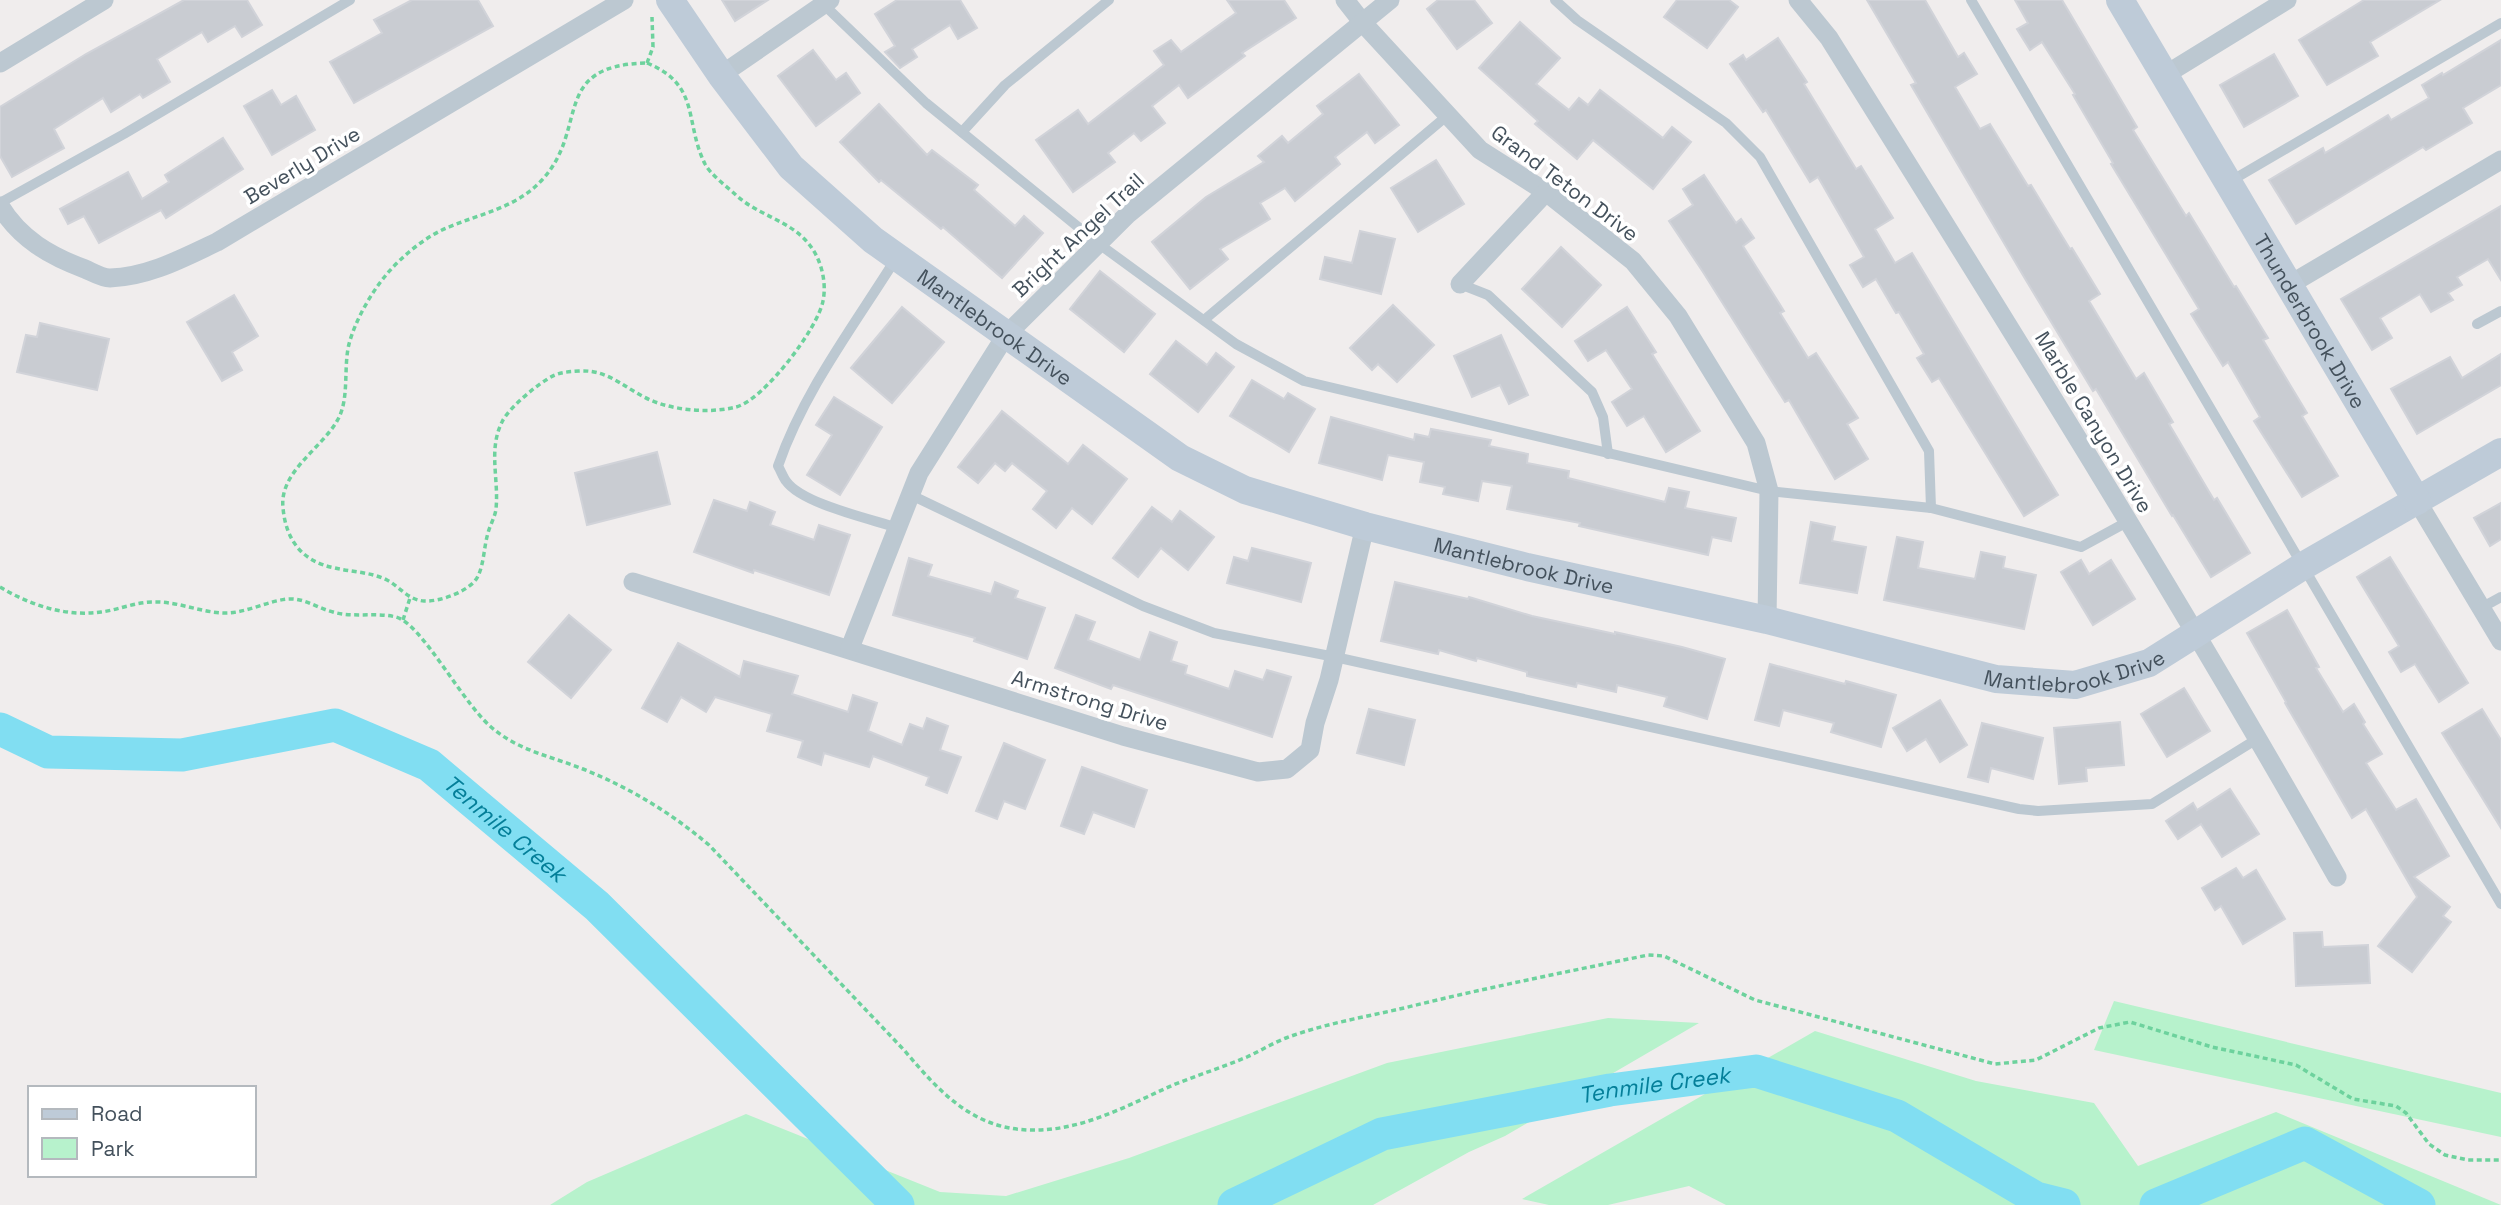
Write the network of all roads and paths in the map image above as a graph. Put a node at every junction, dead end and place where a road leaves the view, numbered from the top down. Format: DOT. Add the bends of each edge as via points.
graph roads {
  1 [pos="104,0"];
  2 [pos="349,0"];
  3 [pos="624,0"];
  4 [pos="1109,0"];
  5 [pos="1345,0"];
  6 [pos="1390,0"];
  7 [pos="1555,0"];
  8 [pos="1798,0"];
  9 [pos="1971,0"];
  10 [pos="2120,0"];
  11 [pos="2287,0"];
  12 [pos="825,2"];
  13 [pos="659,5"];
  14 [pos="1363,23"];
  15 [pos="2501,23"];
  16 [pos="0,62"];
  17 [pos="647,63"];
  18 [pos="721,75"];
  19 [pos="2165,75"];
  20 [pos="1448,116"];
  21 [pos="962,132"];
  22 [pos="2501,160"];
  23 [pos="2228,182"];
  24 [pos="1546,192"];
  25 [pos="0,205"];
  26 [pos="1099,244"];
  27 [pos="897,257"];
  28 [pos="1460,284"];
  29 [pos="2289,285"];
  30 [pos="2501,311"];
  31 [pos="1204,320"];
  32 [pos="2477,324"];
  33 [pos="1006,335"];
  34 [pos="2501,452"];
  35 [pos="1608,454"];
  36 [pos="1769,491"];
  37 [pos="911,495"];
  38 [pos="2417,500"];
  39 [pos="1931,508"];
  40 [pos="2127,522"];
  41 [pos="1365,526"];
  42 [pos="898,528"];
  43 [pos="2303,566"];
  44 [pos="633,582"];
  45 [pos="0,587"];
  46 [pos="2501,597"];
  47 [pos="410,598"];
  48 [pos="2481,608"];
  49 [pos="403,620"];
  50 [pos="1766,620"];
  51 [pos="2195,635"];
  52 [pos="2501,641"];
  53 [pos="850,649"];
  54 [pos="1335,657"];
  55 [pos="2257,739"];
  56 [pos="2337,877"];
  57 [pos="2501,904"];
  58 [pos="2501,1160"];
  1 -- 16 [label="street"];
  2 -- 25 [label="lane"];
  3 -- 25 [label="street, Beverly Drive" via="217,242 156,270 108,278 65,261 29,242"];
  4 -- 21 [label="lane" via="1006,85"];
  5 -- 14 [label="street, Grand Teton Drive"];
  6 -- 14 [label="street, Bright Angel Trail"];
  7 -- 39 [label="lane" via="1726,123 1759,158 1930,451"];
  8 -- 40 [label="street, Marble Canyon Drive" via="1829,38"];
  9 -- 43 [label="lane"];
  10 -- 19 [label="street, Thunderbrook Drive"];
  11 -- 19 [label="street"];
  12 -- 18 [label="street"];
  12 -- 21 [label="lane" via="926,103"];
  13 -- 17 [label="path"];
  13 -- 18 [label="street, Mantlebrook Drive"];
  14 -- 20 [label="street, Grand Teton Drive"];
  14 -- 26 [label="street, Bright Angel Trail" via="1127,215"];
  15 -- 23 [label="lane"];
  17 -- 47 [label="path" via="621,64 585,82 575,99 558,160 526,194 445,228 386,275 349,344 340,417 286,486 281,501 284,518 305,558 387,580"];
  17 -- 47 [label="path" via="664,70 681,88 706,166 742,201 807,241 824,279 823,304 781,372 741,406 712,410 660,404 603,372 560,372 547,379 503,419 494,447 496,512 478,576 470,586 441,599"];
  18 -- 27 [label="street, Mantlebrook Drive" via="791,167"];
  19 -- 23 [label="street, Thunderbrook Drive"];
  20 -- 24 [label="street, Grand Teton Drive" via="1480,150"];
  20 -- 31 [label="lane"];
  21 -- 26 [label="lane"];
  22 -- 29 [label="street"];
  23 -- 29 [label="street, Thunderbrook Drive"];
  24 -- 28 [label="street"];
  24 -- 36 [label="street, Grand Teton Drive" via="1633,261 1678,316 1756,443"];
  26 -- 31 [label="lane"];
  26 -- 33 [label="street, Bright Angel Trail"];
  27 -- 33 [label="street, Mantlebrook Drive"];
  27 -- 42 [label="lane" via="823,372 789,434 778,466 797,491 843,513"];
  28 -- 35 [label="lane" via="1488,295 1592,392 1603,417"];
  29 -- 38 [label="street, Thunderbrook Drive"];
  30 -- 32 [label="lane"];
  31 -- 35 [label="lane" via="1236,344 1304,381"];
  33 -- 37 [label="street, Bright Angel Trail" via="919,473"];
  33 -- 41 [label="street, Mantlebrook Drive" via="1180,458 1245,490"];
  34 -- 38 [label="street, Mantlebrook Drive"];
  35 -- 36 [label="lane"];
  36 -- 39 [label="lane"];
  36 -- 50 [label="street, Grand Teton Drive"];
  37 -- 42 [label="street, Bright Angel Trail"];
  37 -- 54 [label="lane" via="1155,611 1214,633"];
  38 -- 43 [label="street, Mantlebrook Drive"];
  38 -- 48 [label="street, Thunderbrook Drive"];
  39 -- 40 [label="lane" via="2081,547"];
  40 -- 51 [label="street, Marble Canyon Drive"];
  41 -- 50 [label="street, Mantlebrook Drive"];
  41 -- 54 [label="street, Armstrong Drive"];
  42 -- 53 [label="street, Bright Angel Trail"];
  43 -- 51 [label="street, Mantlebrook Drive"];
  43 -- 57 [label="lane"];
  44 -- 53 [label="street, Armstrong Drive"];
  45 -- 49 [label="path" via="52,610 75,613 150,602 226,613 289,599 308,601 332,612 377,613"];
  46 -- 48 [label="lane"];
  47 -- 49 [label="path"];
  48 -- 52 [label="street, Thunderbrook Drive"];
  49 -- 58 [label="path" via="494,730 516,745 620,784 662,808 709,845 933,1084 955,1105 996,1125 1027,1130 1088,1123 1285,1038 1466,993 1648,955 1664,956 1755,1000 1995,1064 2036,1060 2099,1028 2130,1022 2212,1047 2296,1065 2353,1099 2406,1112 2429,1143 2445,1155"];
  50 -- 51 [label="street, Mantlebrook Drive" via="1996,679 2076,685 2149,663"];
  51 -- 55 [label="street, Marble Canyon Drive"];
  53 -- 54 [label="street, Armstrong Drive" via="1123,736 1258,772 1287,769 1310,750"];
  54 -- 55 [label="lane" via="2038,811 2152,804"];
  55 -- 56 [label="street, Marble Canyon Drive"];
}
